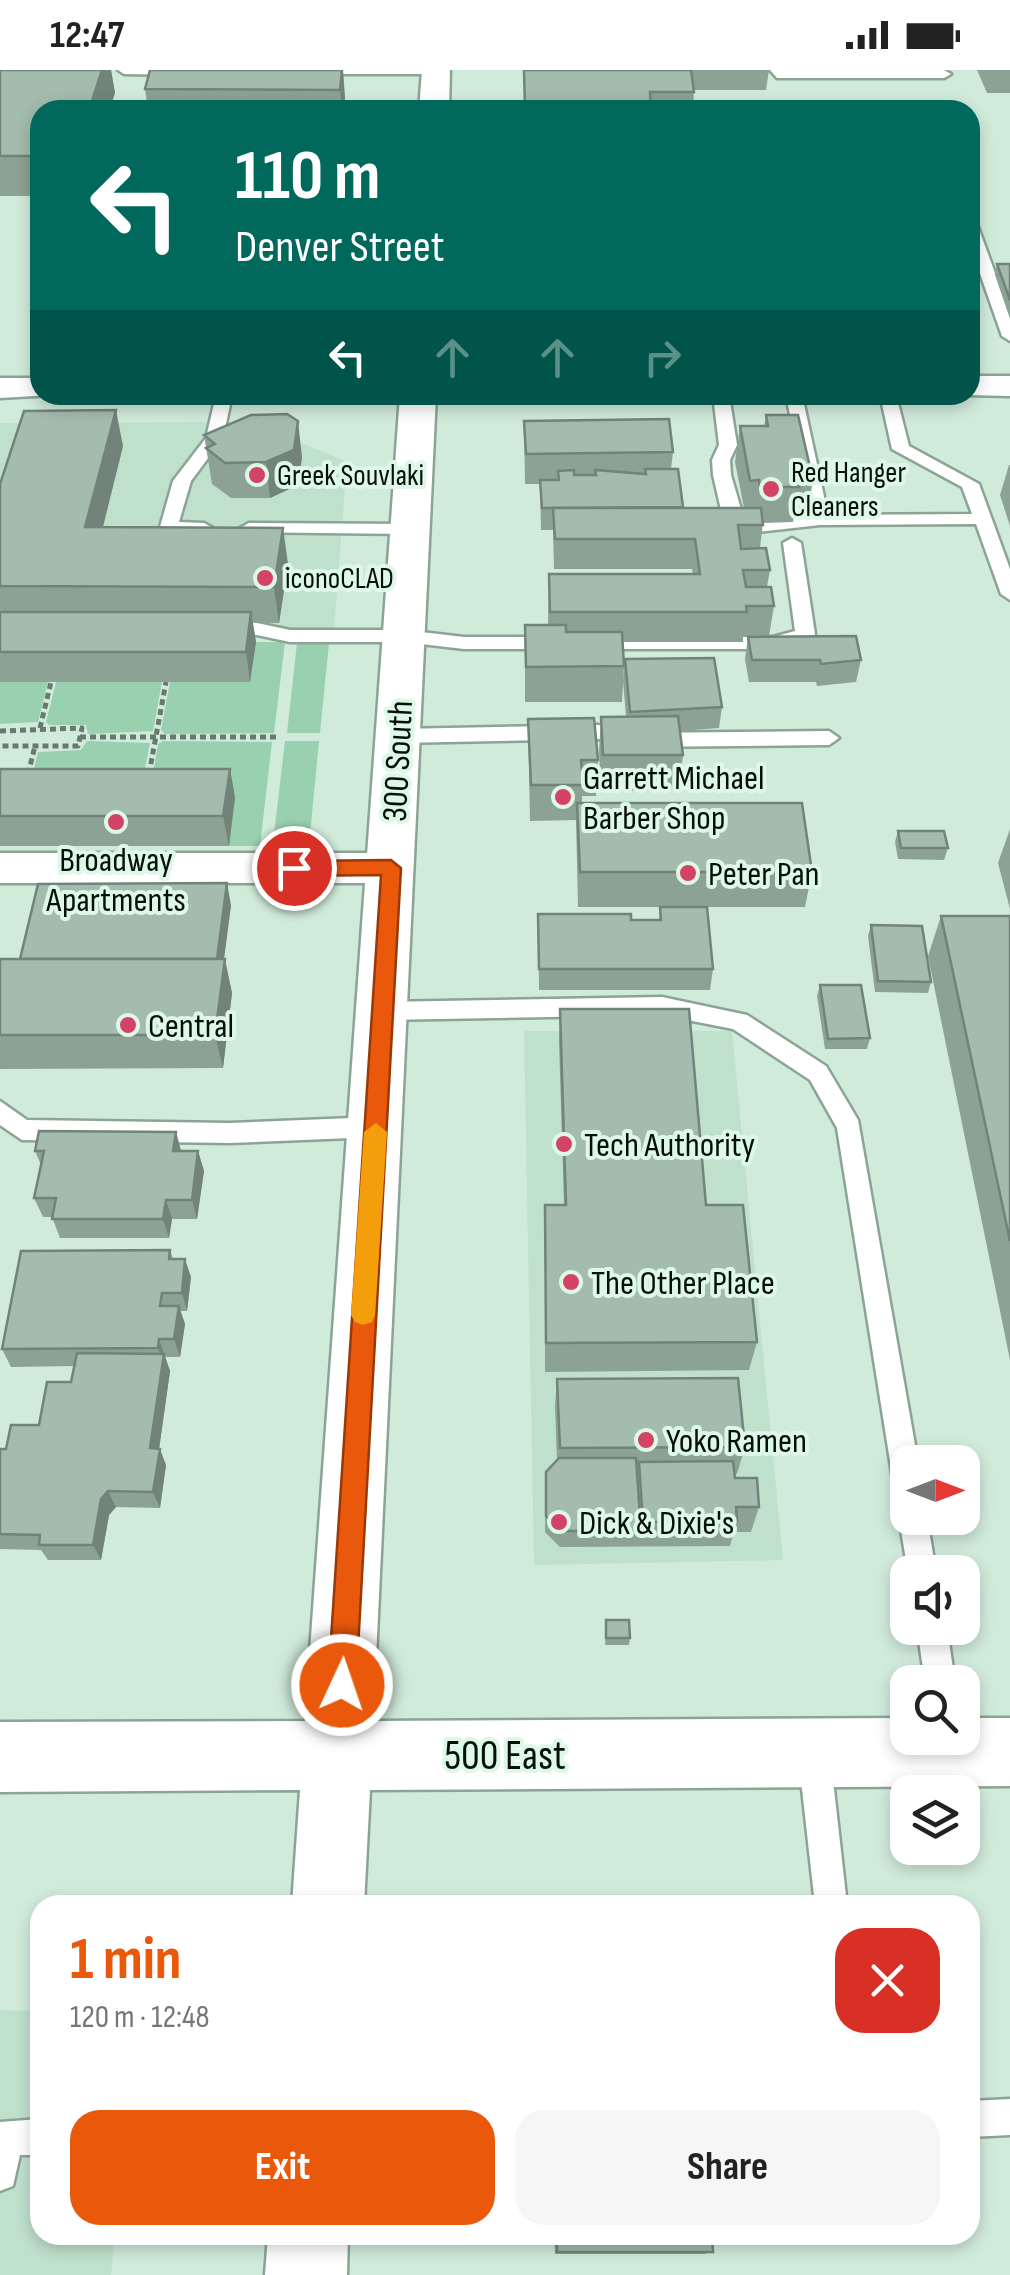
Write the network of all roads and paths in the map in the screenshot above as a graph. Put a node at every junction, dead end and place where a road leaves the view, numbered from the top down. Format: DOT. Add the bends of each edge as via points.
graph roads {
  1 [pos="124,70"];
  2 [pos="202,70"];
  3 [pos="301,70"];
  4 [pos="436,70"];
  5 [pos="776,70"];
  6 [pos="944,74"];
  7 [pos="434,100"];
  8 [pos="980,252"];
  9 [pos="1010,336"];
  10 [pos="980,386"];
  11 [pos="1010,386"];
  12 [pos="0,388"];
  13 [pos="30,388"];
  14 [pos="222,405"];
  15 [pos="417,405"];
  16 [pos="722,405"];
  17 [pos="796,405"];
  18 [pos="890,405"];
  19 [pos="982,519"];
  20 [pos="820,520"];
  21 [pos="409,529"];
  22 [pos="792,543"];
  23 [pos="1010,594"];
  24 [pos="198,629"];
  25 [pos="404,636"];
  26 [pos="52,682"];
  27 [pos="166,682"];
  28 [pos="40,728"];
  29 [pos="0,730"];
  30 [pos="398,736"];
  31 [pos="80,737"];
  32 [pos="156,737"];
  33 [pos="278,737"];
  34 [pos="829,738"];
  35 [pos="0,746"];
  36 [pos="35,746"];
  37 [pos="26,781"];
  38 [pos="147,783"];
  39 [pos="0,868"];
  40 [pos="391,868"];
  41 [pos="383,1012"];
  42 [pos="0,1110"];
  43 [pos="376,1127"];
  44 [pos="901,1445"];
  45 [pos="890,1751"];
  46 [pos="814,1753"];
  47 [pos="338,1755"];
  48 [pos="0,1756"];
  49 [pos="329,1895"];
  50 [pos="830,1895"];
  51 [pos="980,2118"];
  52 [pos="1010,2118"];
  53 [pos="30,2137"];
  54 [pos="0,2173"];
  55 [pos="308,2245"];
  56 [pos="306,2275"];
  1 -- 2 [label="lane"];
  3 -- 4 [label="lane"];
  4 -- 7 [label="street"];
  5 -- 6 [label="lane"];
  8 -- 9 [label="lane"];
  10 -- 11 [label="street"];
  12 -- 13 [label="street"];
  14 -- 21 [label="lane" via="214,438 182,481 170,527"];
  15 -- 21 [label="street, 300 South"];
  16 -- 20 [label="lane" via="728,445 722,476 731,514 756,526"];
  17 -- 20 [label="lane"];
  18 -- 19 [label="lane" via="901,449 970,484"];
  19 -- 20 [label="lane"];
  19 -- 23 [label="lane"];
  21 -- 25 [label="street, 300 South"];
  22 -- 25 [label="lane" via="806,626 798,639 554,645"];
  24 -- 25 [label="lane"];
  25 -- 30 [label="street, 300 South"];
  26 -- 28 [label="path"];
  27 -- 32 [label="path"];
  28 -- 29 [label="path"];
  28 -- 31 [label="path" via="82,728"];
  30 -- 34 [label="lane"];
  30 -- 40 [label="street, 300 South"];
  31 -- 32 [label="path"];
  31 -- 36 [label="path" via="78,746"];
  32 -- 33 [label="path"];
  32 -- 38 [label="path"];
  35 -- 36 [label="path"];
  36 -- 37 [label="path"];
  39 -- 40 [label="street"];
  40 -- 41 [label="street, 300 South"];
  41 -- 43 [label="street, 300 South"];
  41 -- 44 [label="lane" via="662,1006 739,1021 818,1072 849,1127"];
  42 -- 43 [label="lane" via="22,1130"];
  43 -- 47 [label="street, 300 South"];
  45 -- 46 [label="street, 500 East"];
  46 -- 47 [label="street, 500 East"];
  46 -- 50 [label="lane"];
  47 -- 48 [label="street, 500 East"];
  47 -- 49 [label="street, 300 South"];
  51 -- 52 [label="lane"];
  53 -- 54 [label="lane" via="5,2138"];
  55 -- 56 [label="street"];
}
